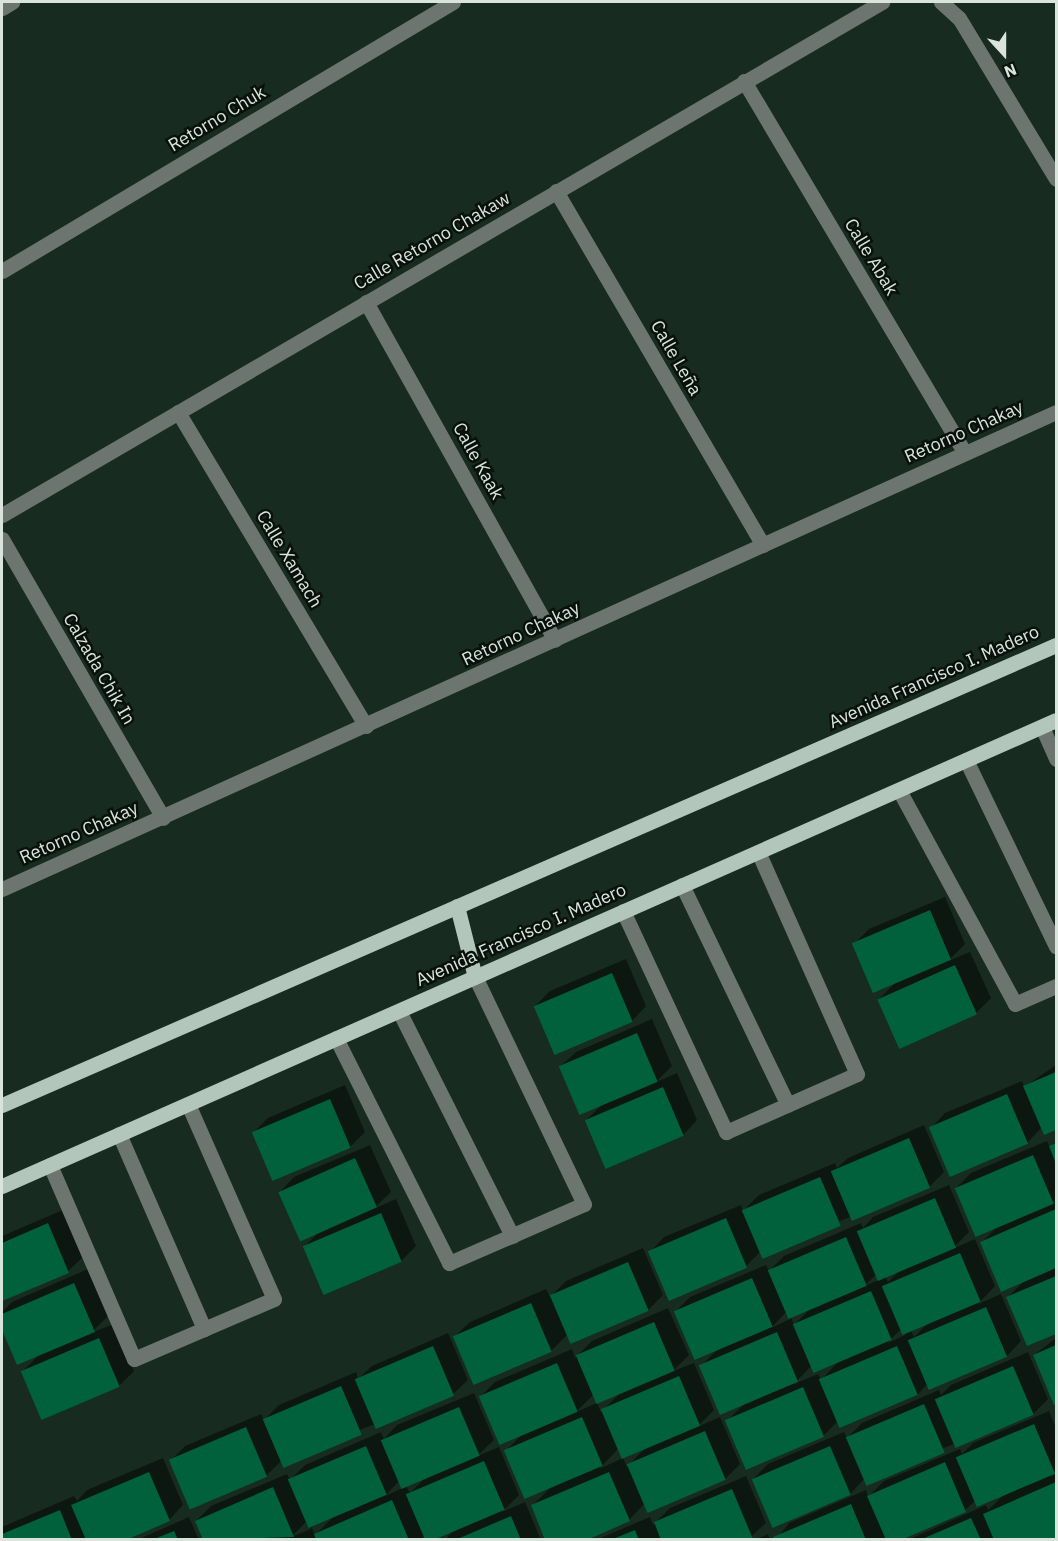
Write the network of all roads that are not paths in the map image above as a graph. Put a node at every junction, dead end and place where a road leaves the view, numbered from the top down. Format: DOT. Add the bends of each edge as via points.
graph roads {
  1 [pos="12,2"];
  2 [pos="453,2"];
  3 [pos="882,2"];
  4 [pos="940,2"];
  5 [pos="2,8"];
  6 [pos="744,81"];
  7 [pos="1056,179"];
  8 [pos="556,191"];
  9 [pos="2,271"];
  10 [pos="366,302"];
  11 [pos="178,412"];
  12 [pos="1056,412"];
  13 [pos="964,452"];
  14 [pos="2,514"];
  15 [pos="3,544"];
  16 [pos="763,545"];
  17 [pos="555,640"];
  18 [pos="1056,645"];
  19 [pos="1056,720"];
  20 [pos="366,726"];
  21 [pos="1042,727"];
  22 [pos="1056,759"];
  23 [pos="966,760"];
  24 [pos="899,790"];
  25 [pos="163,818"];
  26 [pos="758,852"];
  27 [pos="682,885"];
  28 [pos="2,889"];
  29 [pos="458,906"];
  30 [pos="623,911"];
  31 [pos="1056,946"];
  32 [pos="475,977"];
  33 [pos="1056,986"];
  34 [pos="399,1011"];
  35 [pos="336,1038"];
  36 [pos="188,1104"];
  37 [pos="2,1105"];
  38 [pos="788,1105"];
  39 [pos="119,1134"];
  40 [pos="50,1165"];
  41 [pos="2,1186"];
  42 [pos="512,1236"];
  43 [pos="204,1329"];
  1 -- 5 [label="street"];
  2 -- 9 [label="street, Retorno Chuk"];
  3 -- 6 [label="street, Calle Retorno Chakaw"];
  4 -- 7 [label="street" via="959,18"];
  6 -- 8 [label="street, Calle Retorno Chakaw"];
  6 -- 13 [label="street, Calle Abak"];
  8 -- 10 [label="street, Calle Retorno Chakaw"];
  8 -- 16 [label="street, Calle Leña"];
  10 -- 11 [label="street, Calle Retorno Chakaw"];
  10 -- 17 [label="street, Calle Kaak"];
  11 -- 14 [label="street, Calle Retorno Chakaw"];
  11 -- 20 [label="street, Calle Xamach"];
  12 -- 13 [label="street, Retorno Chakay"];
  13 -- 16 [label="street, Retorno Chakay"];
  15 -- 25 [label="street, Calzada Chik In"];
  16 -- 17 [label="street, Retorno Chakay"];
  17 -- 20 [label="street, Retorno Chakay"];
  18 -- 29 [label="main road, Avenida Francisco I. Madero"];
  19 -- 21 [label="main road, Avenida Francisco I. Madero"];
  20 -- 25 [label="street, Retorno Chakay"];
  21 -- 22 [label="street"];
  21 -- 23 [label="main road, Avenida Francisco I. Madero"];
  23 -- 24 [label="main road, Avenida Francisco I. Madero"];
  23 -- 31 [label="street"];
  24 -- 26 [label="main road, Avenida Francisco I. Madero"];
  24 -- 33 [label="street" via="1015,1004"];
  25 -- 28 [label="street, Retorno Chakay"];
  26 -- 27 [label="main road, Avenida Francisco I. Madero"];
  26 -- 38 [label="street" via="857,1074"];
  27 -- 30 [label="main road, Avenida Francisco I. Madero"];
  27 -- 38 [label="street"];
  29 -- 32 [label="main road"];
  29 -- 37 [label="main road, Avenida Francisco I. Madero"];
  30 -- 32 [label="main road, Avenida Francisco I. Madero"];
  30 -- 38 [label="street" via="726,1132"];
  32 -- 34 [label="main road, Avenida Francisco I. Madero"];
  32 -- 42 [label="street" via="584,1204"];
  34 -- 35 [label="main road, Avenida Francisco I. Madero"];
  34 -- 42 [label="street"];
  35 -- 36 [label="main road, Avenida Francisco I. Madero"];
  35 -- 42 [label="street" via="449,1263"];
  36 -- 39 [label="main road, Avenida Francisco I. Madero"];
  36 -- 43 [label="street" via="274,1299"];
  39 -- 40 [label="main road, Avenida Francisco I. Madero"];
  39 -- 43 [label="street"];
  40 -- 41 [label="main road, Avenida Francisco I. Madero"];
  40 -- 43 [label="street" via="134,1359"];
}
